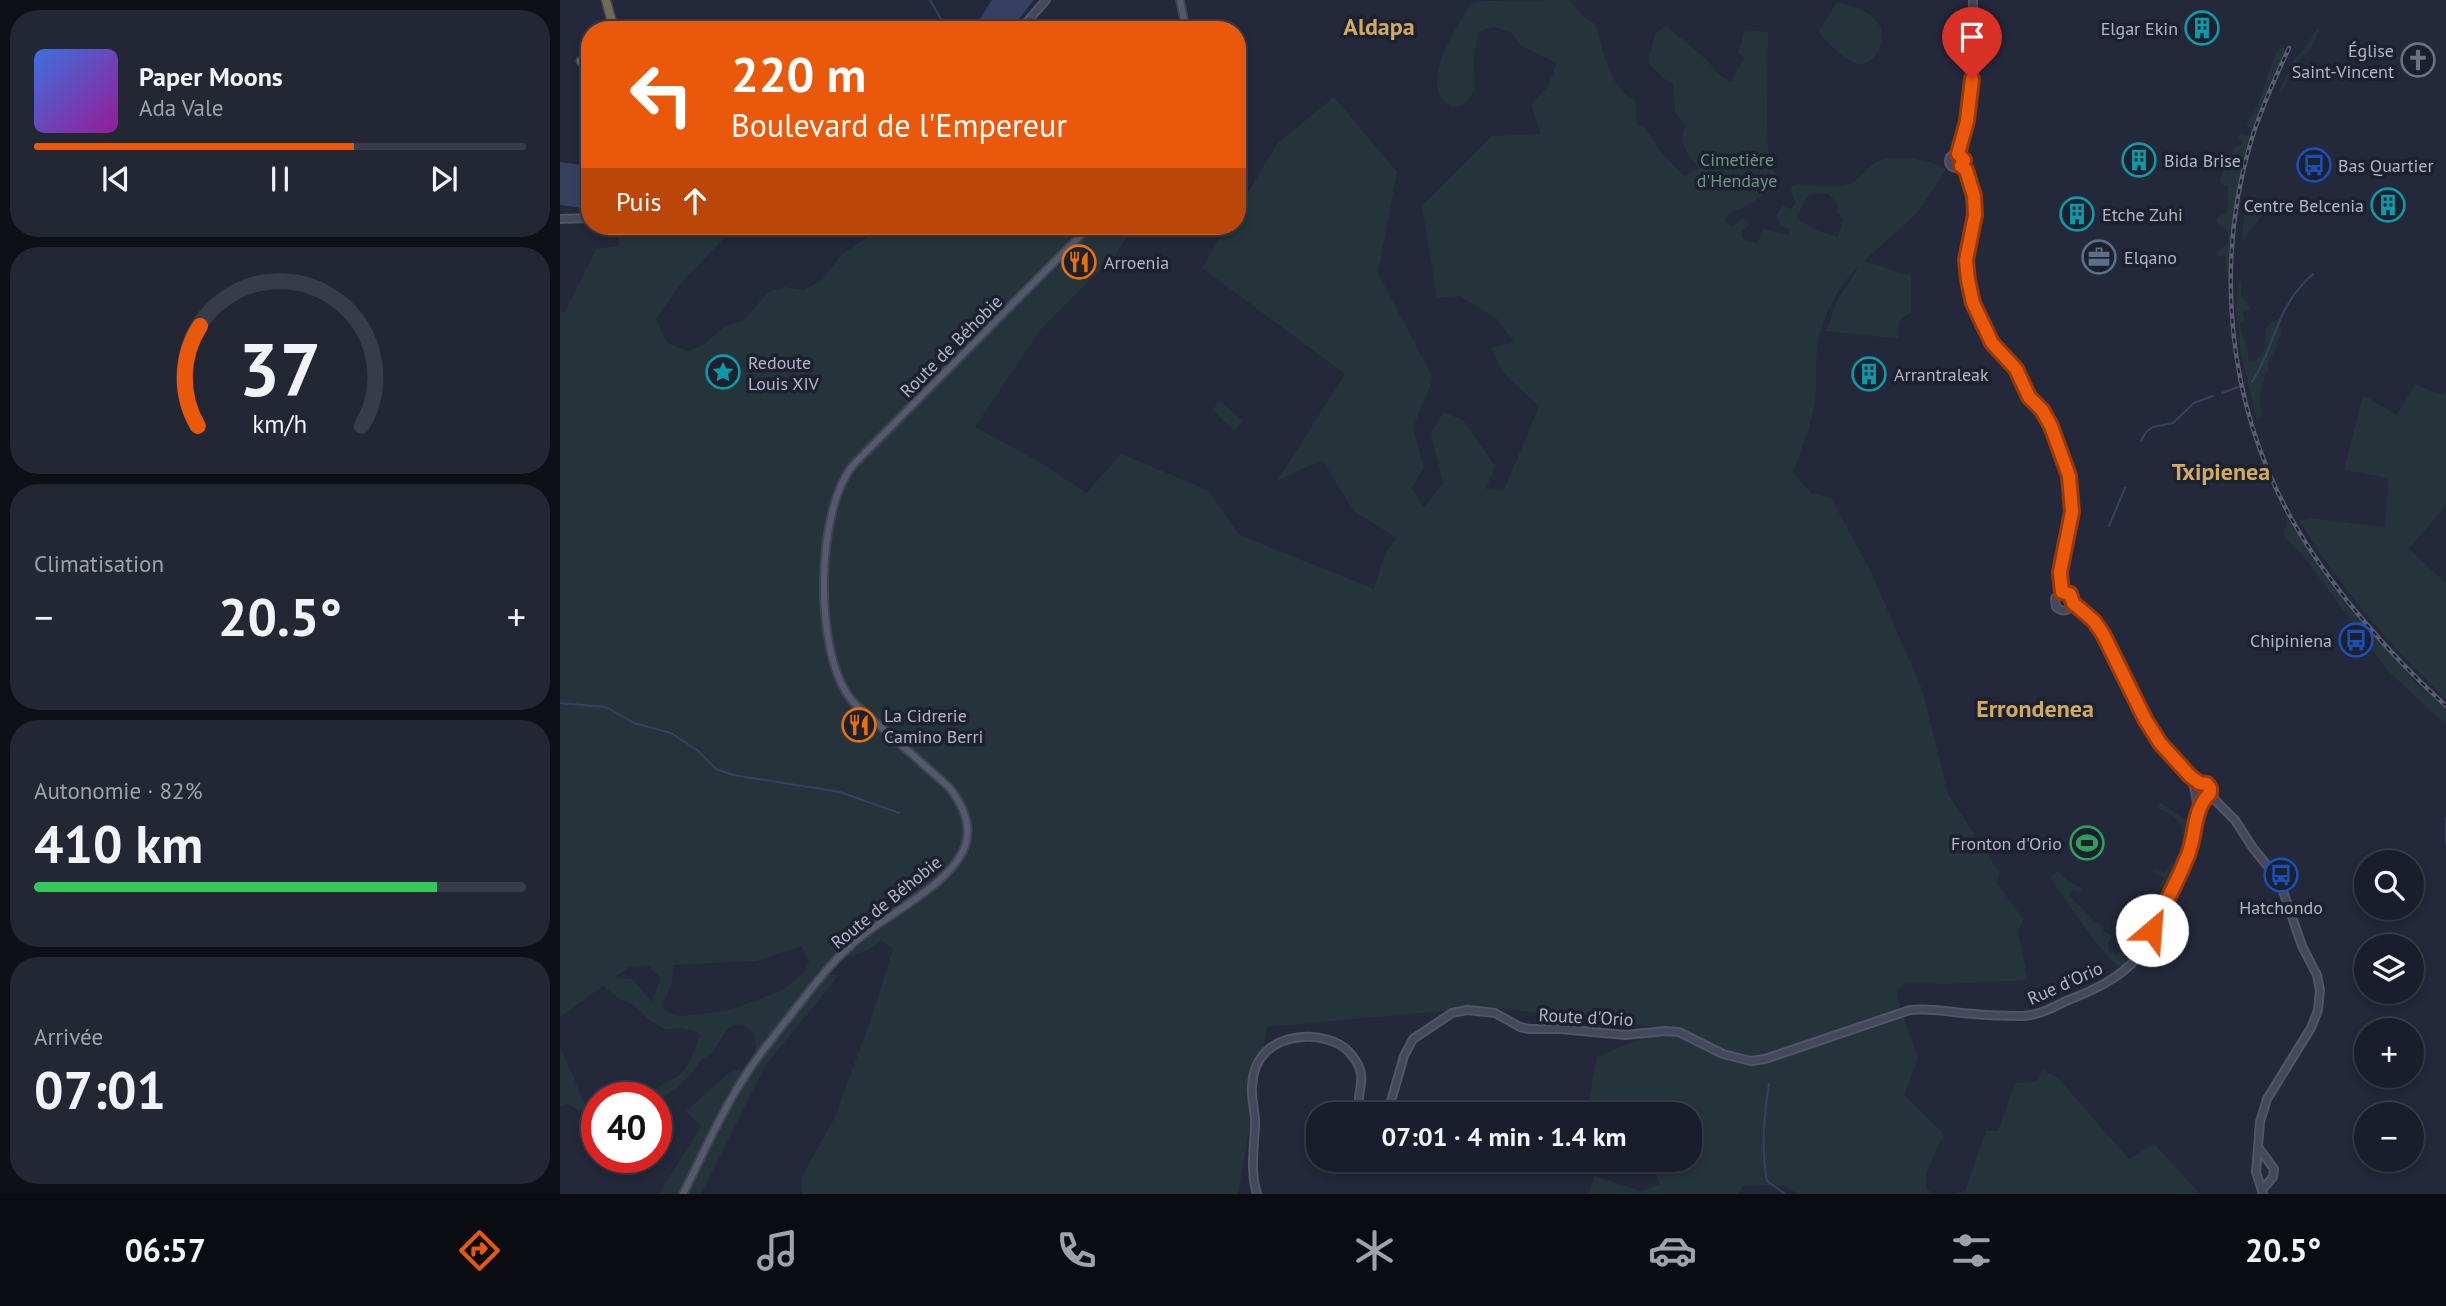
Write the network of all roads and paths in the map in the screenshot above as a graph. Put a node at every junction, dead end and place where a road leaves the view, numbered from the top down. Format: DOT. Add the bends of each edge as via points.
graph roads {
  1 [pos="606,0"];
  2 [pos="1046,0"];
  3 [pos="1180,0"];
  4 [pos="1973,0"];
  5 [pos="611,21"];
  6 [pos="1028,21"];
  7 [pos="1184,21"];
  8 [pos="1958,154"];
  9 [pos="1961,166"];
  10 [pos="581,218"];
  11 [pos="560,219"];
  12 [pos="1081,235"];
  13 [pos="2062,592"];
  14 [pos="2073,603"];
  15 [pos="2197,785"];
  16 [pos="2204,795"];
  17 [pos="1760,1060"];
  18 [pos="1358,1102"];
  19 [pos="1391,1102"];
  20 [pos="2257,1146"];
  21 [pos="2267,1162"];
  22 [pos="2258,1167"];
  23 [pos="2258,1177"];
  24 [pos="2268,1180"];
  25 [pos="2262,1192"];
  26 [pos="683,1194"];
  27 [pos="1257,1194"];
  1 -- 5 [label="highway"];
  2 -- 6 [label="main road"];
  3 -- 7 [label="main road"];
  4 -- 8 [label="main road" via="1972,79"];
  8 -- 9 [label="main road" via="1964,160"];
  8 -- 9 [label="main road" via="1951,156 1950,163 1955,168"];
  9 -- 13 [label="main road" via="1974,196 1966,260 1973,303 1992,343 2016,369 2029,397 2051,426 2069,476 2072,512 2060,572"];
  10 -- 11 [label="main road"];
  12 -- 26 [label="main road, Route de Béhobie" via="848,471 835,499 827,560 832,640 840,682 851,699 949,787 965,814 964,849 951,869 851,945 826,970 750,1068"];
  13 -- 14 [label="main road" via="2070,594"];
  13 -- 14 [label="main road" via="2055,598 2056,607 2068,610"];
  14 -- 15 [label="main road" via="2103,634 2145,719"];
  15 -- 16 [label="main road"];
  15 -- 16 [label="main road" via="2207,784"];
  16 -- 17 [label="main road, Rue d'Orio" via="2189,854 2141,954 2098,987 2031,1015 1910,1010"];
  16 -- 20 [label="main road" via="2235,820 2274,874 2320,990 2311,1028 2267,1099"];
  17 -- 19 [label="main road, Route d'Orio" via="1723,1054 1679,1032 1625,1035 1529,1029 1495,1013 1467,1010 1452,1013 1413,1040"];
  18 -- 27 [label="main road" via="1363,1077 1344,1047 1308,1037 1289,1039 1262,1054 1252,1088 1252,1174"];
  20 -- 21 [label="main road"];
  20 -- 22 [label="main road"];
  21 -- 22 [label="main road"];
  21 -- 24 [label="main road" via="2274,1169"];
  22 -- 23 [label="main road"];
  23 -- 24 [label="main road"];
  23 -- 25 [label="main road"];
  24 -- 25 [label="main road"];
}
